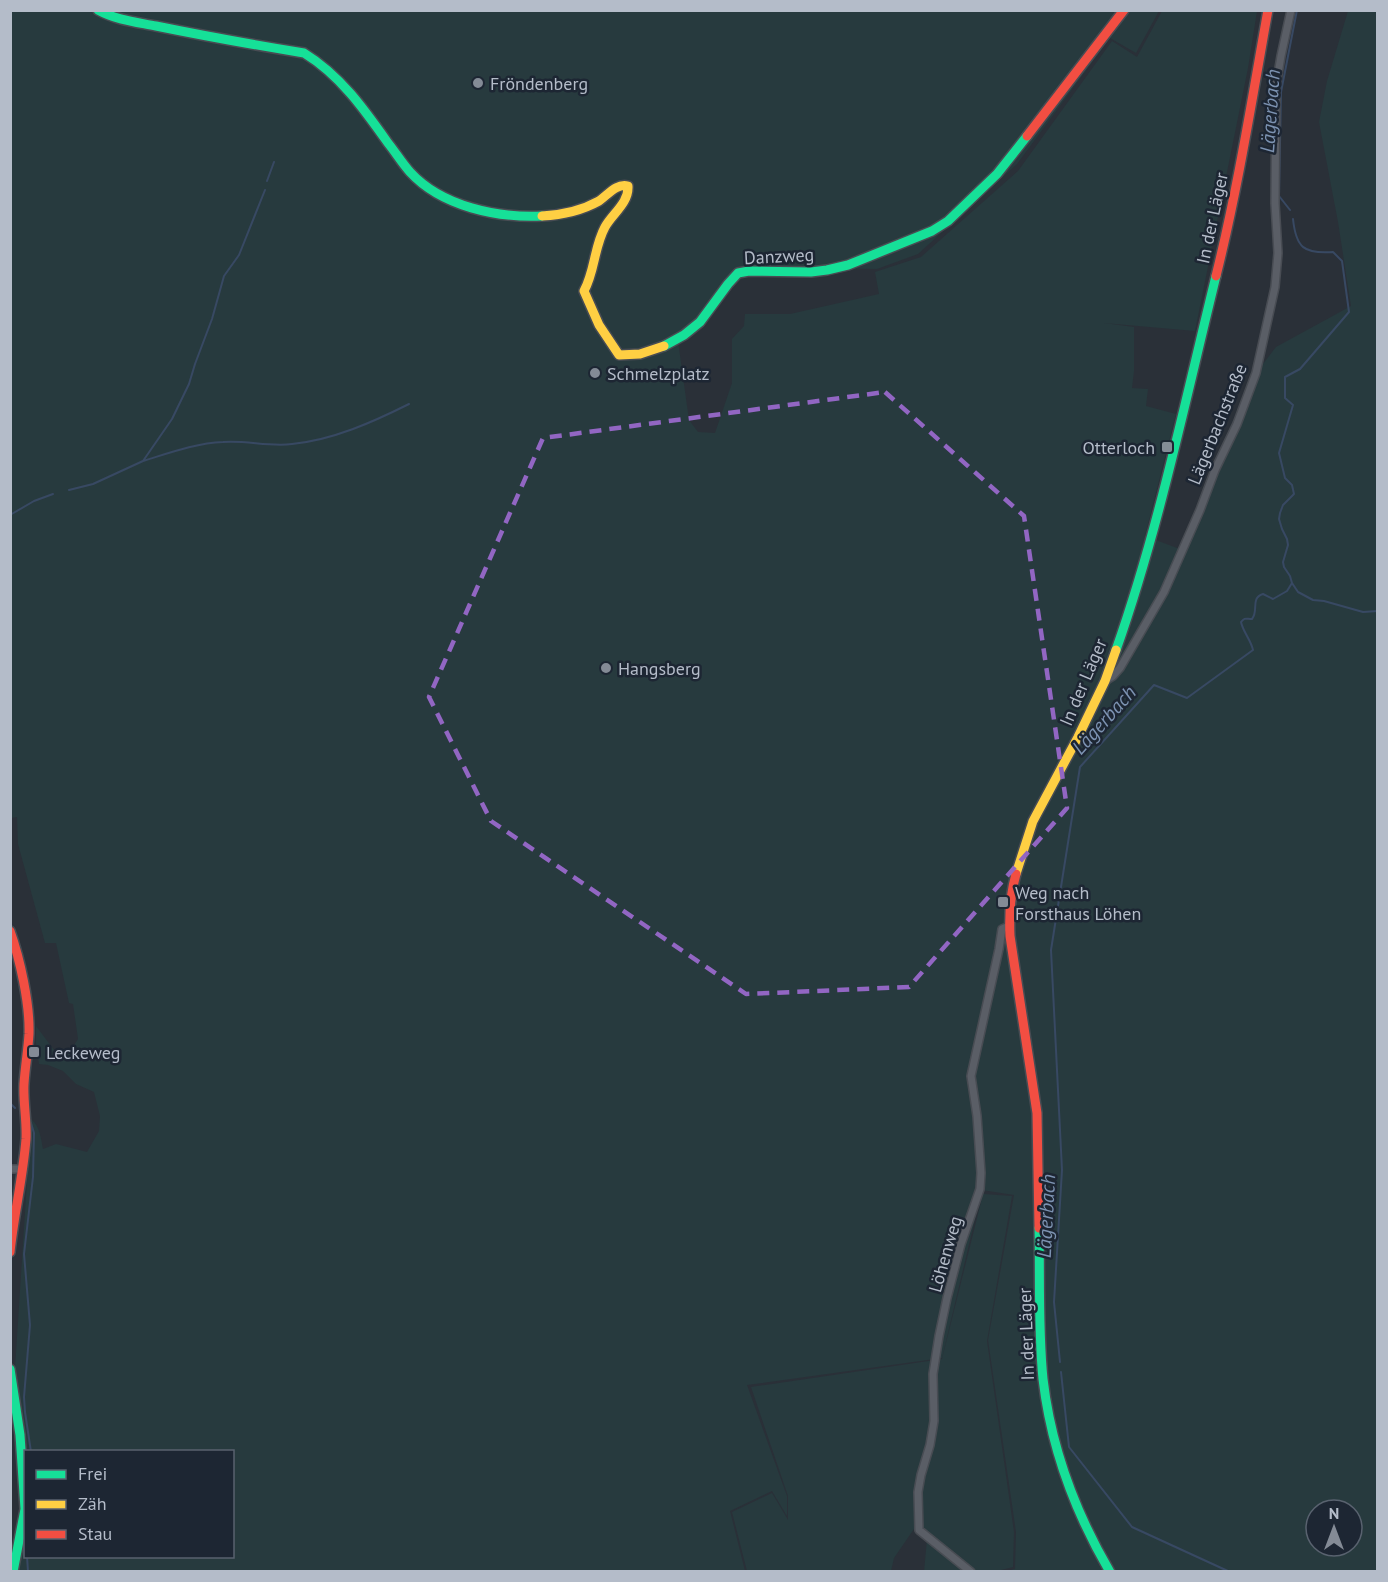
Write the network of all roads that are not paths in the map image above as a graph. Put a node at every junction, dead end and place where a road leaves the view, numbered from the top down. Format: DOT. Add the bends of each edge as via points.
graph roads {
  1 [pos="98,10"];
  2 [pos="1124,10"];
  3 [pos="1268,10"];
  4 [pos="1291,10"];
  5 [pos="1105,681"];
  6 [pos="1009,926"];
  7 [pos="10,931"];
  8 [pos="10,1169"];
  9 [pos="23,1169"];
  10 [pos="10,1252"];
  11 [pos="10,1369"];
  12 [pos="11,1384"];
  13 [pos="24,1494"];
  14 [pos="24,1514"];
  15 [pos="13,1572"];
  16 [pos="971,1572"];
  17 [pos="1110,1572"];
  1 -- 2 [label="main road, Danzweg" via="122,20 315,58 352,95 416,177 440,194 477,209 494,214 564,214 587,207 618,186 628,186 628,196 601,234 584,291 610,344 620,356 629,357 662,347 694,328 738,273 811,272 848,265 948,221 997,174"];
  3 -- 5 [label="main road, In der Läger" via="1225,240 1151,540"];
  4 -- 5 [label="street, Lägerbachstraße" via="1276,86 1275,287 1256,374 1164,592 1120,668"];
  5 -- 6 [label="main road, In der Läger" via="1033,821 1013,884"];
  6 -- 16 [label="street, Löhenweg" via="1002,929 971,1076 980,1189 939,1336 933,1374 934,1421 918,1492 919,1530"];
  6 -- 17 [label="main road, In der Läger" via="1038,1113 1044,1383 1058,1451 1078,1514"];
  7 -- 9 [label="main road" via="28,1018"];
  8 -- 9 [label="street"];
  9 -- 10 [label="main road"];
  11 -- 12 [label="main road"];
  12 -- 13 [label="main road"];
  14 -- 15 [label="main road"];
}
